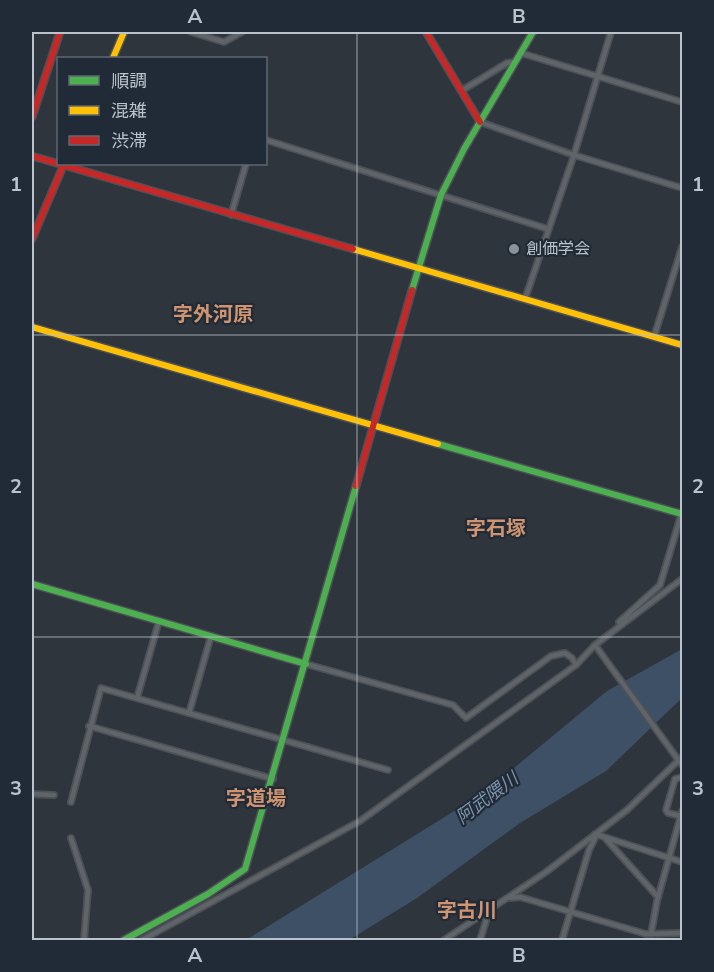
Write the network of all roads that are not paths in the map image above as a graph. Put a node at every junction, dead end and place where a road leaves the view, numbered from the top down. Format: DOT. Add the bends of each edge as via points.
graph roads {
  1 [pos="60,32"];
  2 [pos="124,32"];
  3 [pos="190,32"];
  4 [pos="242,32"];
  5 [pos="426,32"];
  6 [pos="533,32"];
  7 [pos="611,32"];
  8 [pos="521,52"];
  9 [pos="113,57"];
  10 [pos="515,62"];
  11 [pos="597,75"];
  12 [pos="462,91"];
  13 [pos="682,102"];
  14 [pos="32,117"];
  15 [pos="480,122"];
  16 [pos="267,140"];
  17 [pos="574,154"];
  18 [pos="32,156"];
  19 [pos="57,163"];
  20 [pos="64,165"];
  21 [pos="246,165"];
  22 [pos="682,188"];
  23 [pos="441,195"];
  24 [pos="231,215"];
  25 [pos="548,229"];
  26 [pos="32,239"];
  27 [pos="682,247"];
  28 [pos="676,268"];
  29 [pos="419,269"];
  30 [pos="682,270"];
  31 [pos="525,300"];
  32 [pos="32,327"];
  33 [pos="654,337"];
  34 [pos="682,345"];
  35 [pos="374,426"];
  36 [pos="682,514"];
  37 [pos="682,579"];
  38 [pos="32,584"];
  39 [pos="159,621"];
  40 [pos="614,629"];
  41 [pos="211,636"];
  42 [pos="596,647"];
  43 [pos="306,664"];
  44 [pos="576,665"];
  45 [pos="137,698"];
  46 [pos="189,713"];
  47 [pos="89,726"];
  48 [pos="284,740"];
  49 [pos="681,761"];
  50 [pos="388,770"];
  51 [pos="682,777"];
  52 [pos="273,779"];
  53 [pos="32,794"];
  54 [pos="54,795"];
  55 [pos="71,802"];
  56 [pos="682,814"];
  57 [pos="596,835"];
  58 [pos="71,838"];
  59 [pos="606,839"];
  60 [pos="669,857"];
  61 [pos="682,862"];
  62 [pos="510,897"];
  63 [pos="658,897"];
  64 [pos="571,912"];
  65 [pos="486,914"];
  66 [pos="682,933"];
  67 [pos="651,934"];
  68 [pos="84,940"];
  69 [pos="124,940"];
  70 [pos="142,940"];
  71 [pos="444,940"];
  72 [pos="480,940"];
  73 [pos="562,940"];
  1 -- 14 [label="street"];
  2 -- 9 [label="street"];
  3 -- 4 [label="street" via="224,42"];
  5 -- 12 [label="street"];
  6 -- 8 [label="street"];
  7 -- 11 [label="street"];
  8 -- 10 [label="street"];
  8 -- 11 [label="street"];
  10 -- 12 [label="street"];
  10 -- 15 [label="street"];
  11 -- 13 [label="street"];
  11 -- 17 [label="street"];
  12 -- 15 [label="street"];
  15 -- 17 [label="street"];
  15 -- 23 [label="street"];
  16 -- 23 [label="street"];
  17 -- 22 [label="street"];
  17 -- 25 [label="street"];
  18 -- 19 [label="street"];
  20 -- 24 [label="street"];
  20 -- 26 [label="street"];
  21 -- 24 [label="street"];
  23 -- 25 [label="street"];
  23 -- 29 [label="street"];
  24 -- 29 [label="street"];
  25 -- 31 [label="street"];
  27 -- 28 [label="street"];
  28 -- 30 [label="street"];
  28 -- 33 [label="street"];
  29 -- 31 [label="street"];
  29 -- 35 [label="street"];
  31 -- 33 [label="street"];
  32 -- 35 [label="street"];
  33 -- 34 [label="street"];
  35 -- 36 [label="street"];
  35 -- 43 [label="street"];
  36 -- 40 [label="street" via="660,585"];
  37 -- 40 [label="street"];
  38 -- 39 [label="street"];
  39 -- 41 [label="street"];
  39 -- 45 [label="street"];
  40 -- 42 [label="street"];
  41 -- 43 [label="street"];
  41 -- 46 [label="street"];
  42 -- 44 [label="street"];
  42 -- 49 [label="street"];
  43 -- 44 [label="street" via="453,705 466,718 551,656 565,653"];
  43 -- 48 [label="street"];
  44 -- 70 [label="street" via="360,820"];
  45 -- 46 [label="street"];
  45 -- 47 [label="street" via="100,688"];
  46 -- 48 [label="street"];
  47 -- 52 [label="street"];
  47 -- 55 [label="street"];
  48 -- 50 [label="street"];
  48 -- 52 [label="street"];
  49 -- 57 [label="street"];
  51 -- 56 [label="street" via="675,779 666,810"];
  52 -- 69 [label="street" via="245,869"];
  53 -- 54 [label="street"];
  56 -- 60 [label="street"];
  57 -- 59 [label="street"];
  57 -- 62 [label="street"];
  57 -- 64 [label="street"];
  58 -- 68 [label="street" via="88,890"];
  59 -- 60 [label="street"];
  59 -- 63 [label="street"];
  60 -- 61 [label="street"];
  60 -- 63 [label="street"];
  62 -- 64 [label="street"];
  62 -- 65 [label="street"];
  63 -- 67 [label="street"];
  64 -- 67 [label="street"];
  64 -- 73 [label="street"];
  65 -- 71 [label="street"];
  65 -- 72 [label="street"];
  66 -- 67 [label="street"];
}
